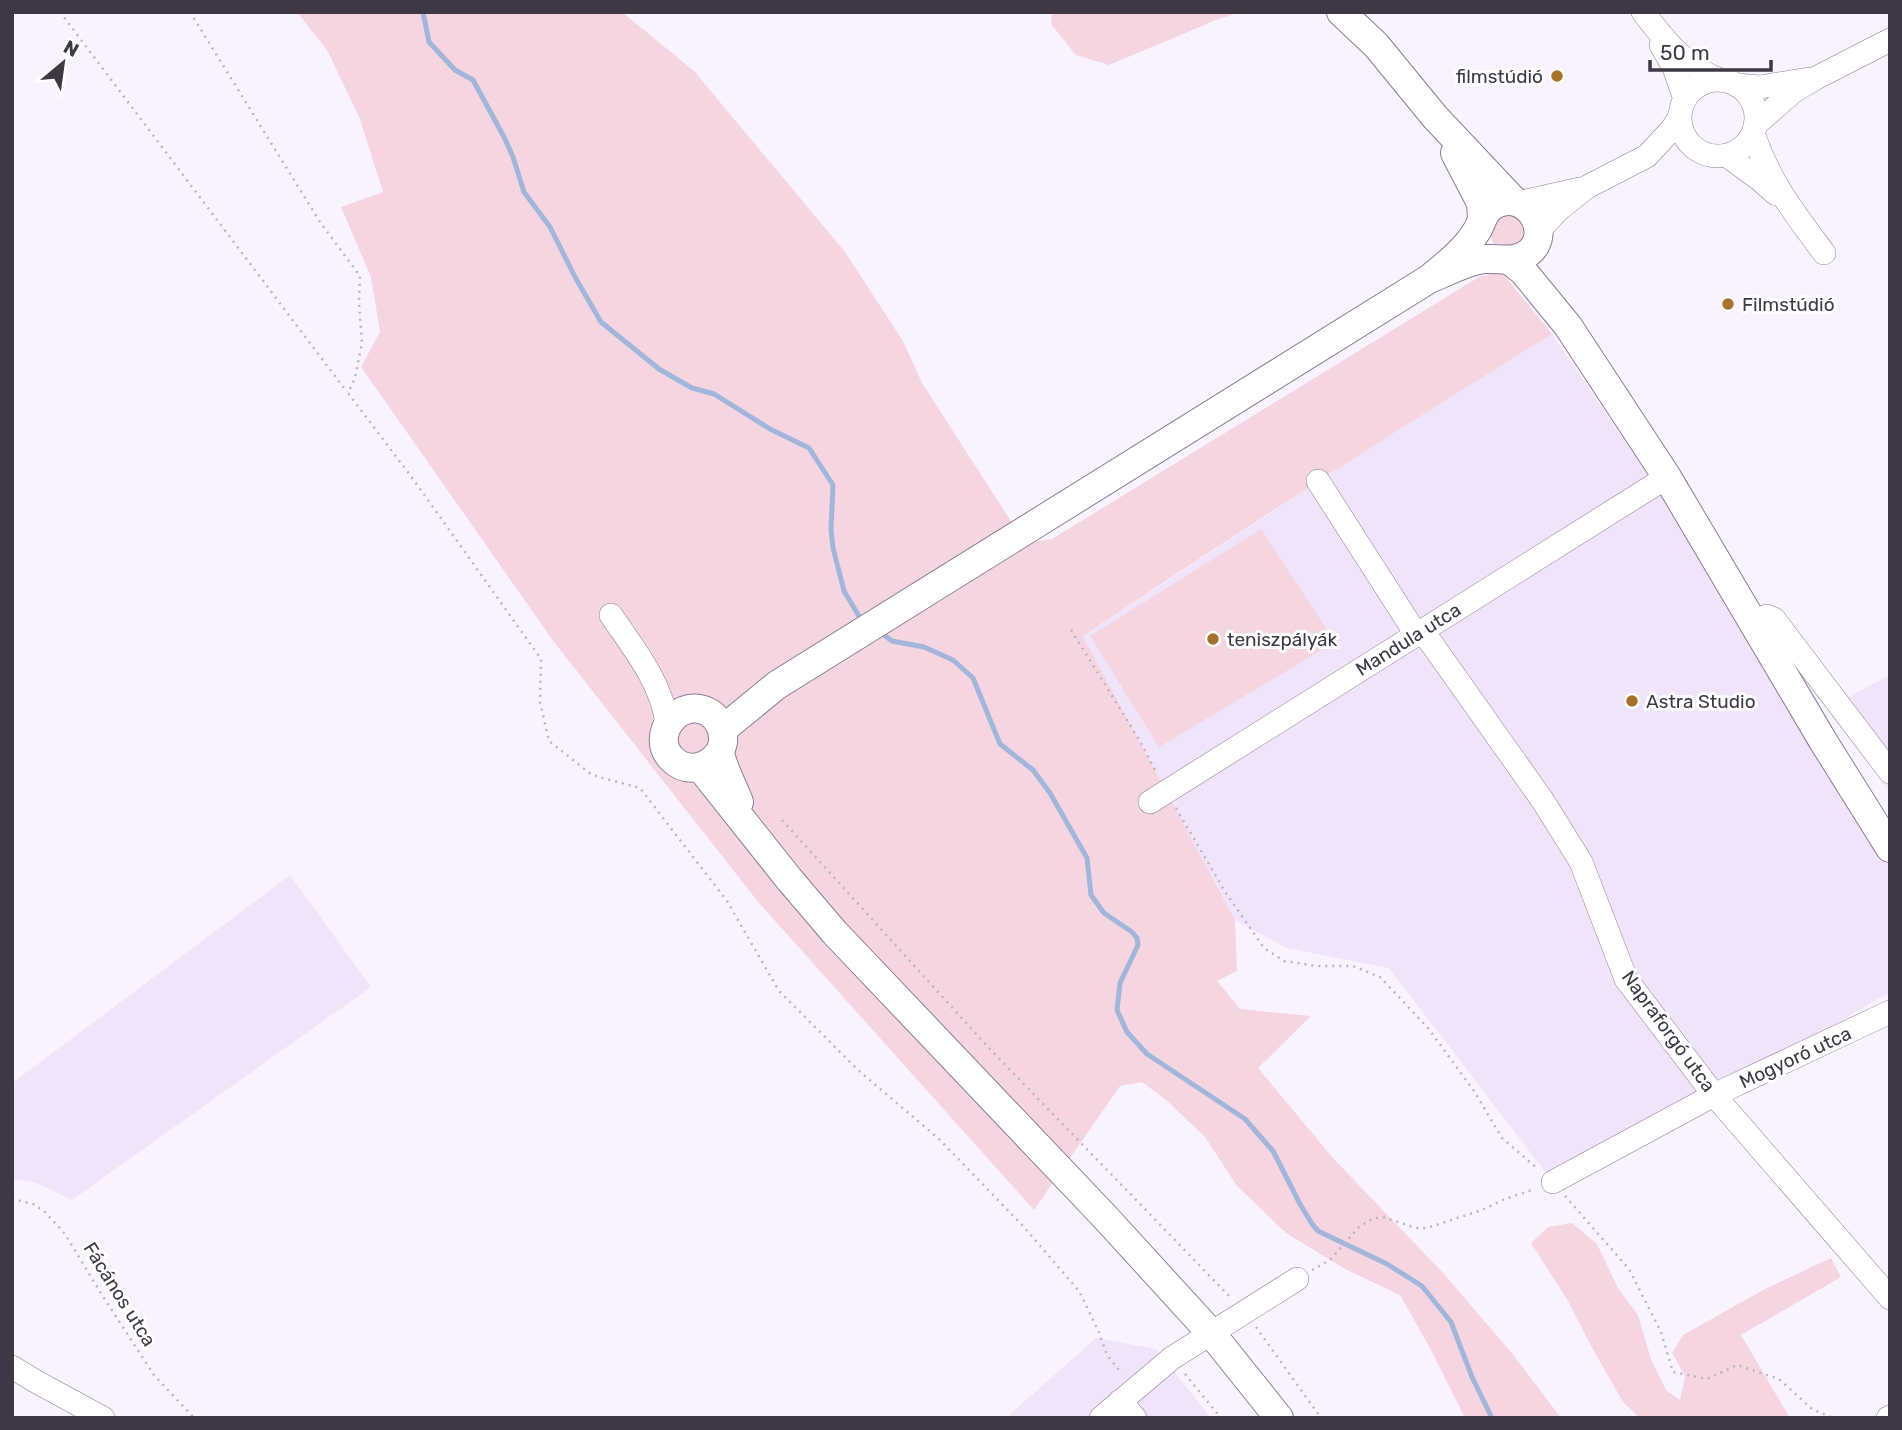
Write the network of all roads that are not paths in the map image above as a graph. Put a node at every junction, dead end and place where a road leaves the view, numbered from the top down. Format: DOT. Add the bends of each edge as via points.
graph roads {
  1 [pos="1341,12"];
  2 [pos="1648,19"];
  3 [pos="1890,40"];
  4 [pos="1816,78"];
  5 [pos="1730,83"];
  6 [pos="1682,107"];
  7 [pos="1435,117"];
  8 [pos="1754,129"];
  9 [pos="1695,149"];
  10 [pos="1726,155"];
  11 [pos="1647,156"];
  12 [pos="1587,187"];
  13 [pos="1516,202"];
  14 [pos="1788,206"];
  15 [pos="1481,222"];
  16 [pos="1537,238"];
  17 [pos="1824,253"];
  18 [pos="1504,259"];
  19 [pos="1429,279"];
  20 [pos="1568,326"];
  21 [pos="1667,477"];
  22 [pos="1318,481"];
  23 [pos="1752,622"];
  24 [pos="1419,632"];
  25 [pos="667,724"];
  26 [pos="708,735"];
  27 [pos="1890,772"];
  28 [pos="1158,797"];
  29 [pos="1890,848"];
  30 [pos="1890,1012"];
  31 [pos="1714,1095"];
  32 [pos="1553,1182"];
  33 [pos="1297,1279"];
  34 [pos="1890,1298"];
  35 [pos="1211,1333"];
  36 [pos="12,1367"];
  37 [pos="1129,1402"];
  38 [pos="103,1418"];
  39 [pos="1101,1418"];
  40 [pos="1279,1418"];
  1 -- 7 [label="main road" via="1376,45"];
  2 -- 5 [label="street" via="1687,61 1707,76"];
  2 -- 6 [label="street" via="1674,68"];
  3 -- 4 [label="street"];
  4 -- 5 [label="street" via="1760,87"];
  4 -- 8 [label="street" via="1794,91"];
  5 -- 6 [label="street" via="1705,82"];
  5 -- 8 [label="street" via="1744,90 1754,105"];
  6 -- 9 [label="street" via="1684,136"];
  6 -- 11 [label="street" via="1672,129"];
  7 -- 13 [label="main road"];
  7 -- 15 [label="main road" via="1480,202"];
  8 -- 10 [label="street" via="1748,142"];
  8 -- 14 [label="street" via="1760,154"];
  9 -- 10 [label="street"];
  9 -- 11 [label="street"];
  10 -- 14 [label="street"];
  11 -- 12 [label="street"];
  12 -- 13 [label="street"];
  12 -- 16 [label="street" via="1557,211"];
  13 -- 15 [label="main road" via="1495,204"];
  13 -- 16 [label="main road" via="1535,217"];
  14 -- 17 [label="street"];
  15 -- 18 [label="main road" via="1482,242"];
  15 -- 19 [label="main road" via="1468,244"];
  16 -- 18 [label="main road" via="1525,255"];
  16 -- 20 [label="main road" via="1547,280"];
  18 -- 19 [label="main road" via="1481,259"];
  18 -- 20 [label="main road" via="1523,271"];
  19 -- 26 [label="main road" via="777,685"];
  20 -- 21 [label="main road"];
  21 -- 23 [label="main road"];
  21 -- 24 [label="street, Mandula utca"];
  22 -- 24 [label="street, Napraforgó utca"];
  23 -- 27 [label="street" via="1768,616 1774,619"];
  23 -- 29 [label="main road"];
  24 -- 28 [label="street, Mandula utca"];
  24 -- 31 [label="street, Napraforgó utca" via="1543,801 1581,862 1626,979"];
  25 -- 26 [label="main road" via="682,711"];
  25 -- 26 [label="main road" via="667,752 690,768"];
  25 -- 26 [label="street" via="659,690 616,613"];
  26 -- 35 [label="main road" via="749,828 789,879"];
  30 -- 31 [label="street, Mogyoró utca"];
  31 -- 32 [label="street, Mogyoró utca"];
  31 -- 34 [label="street, Napraforgó utca"];
  33 -- 35 [label="street"];
  35 -- 37 [label="street" via="1172,1358"];
  35 -- 40 [label="main road"];
  36 -- 38 [label="street"];
  37 -- 39 [label="street"];
}
